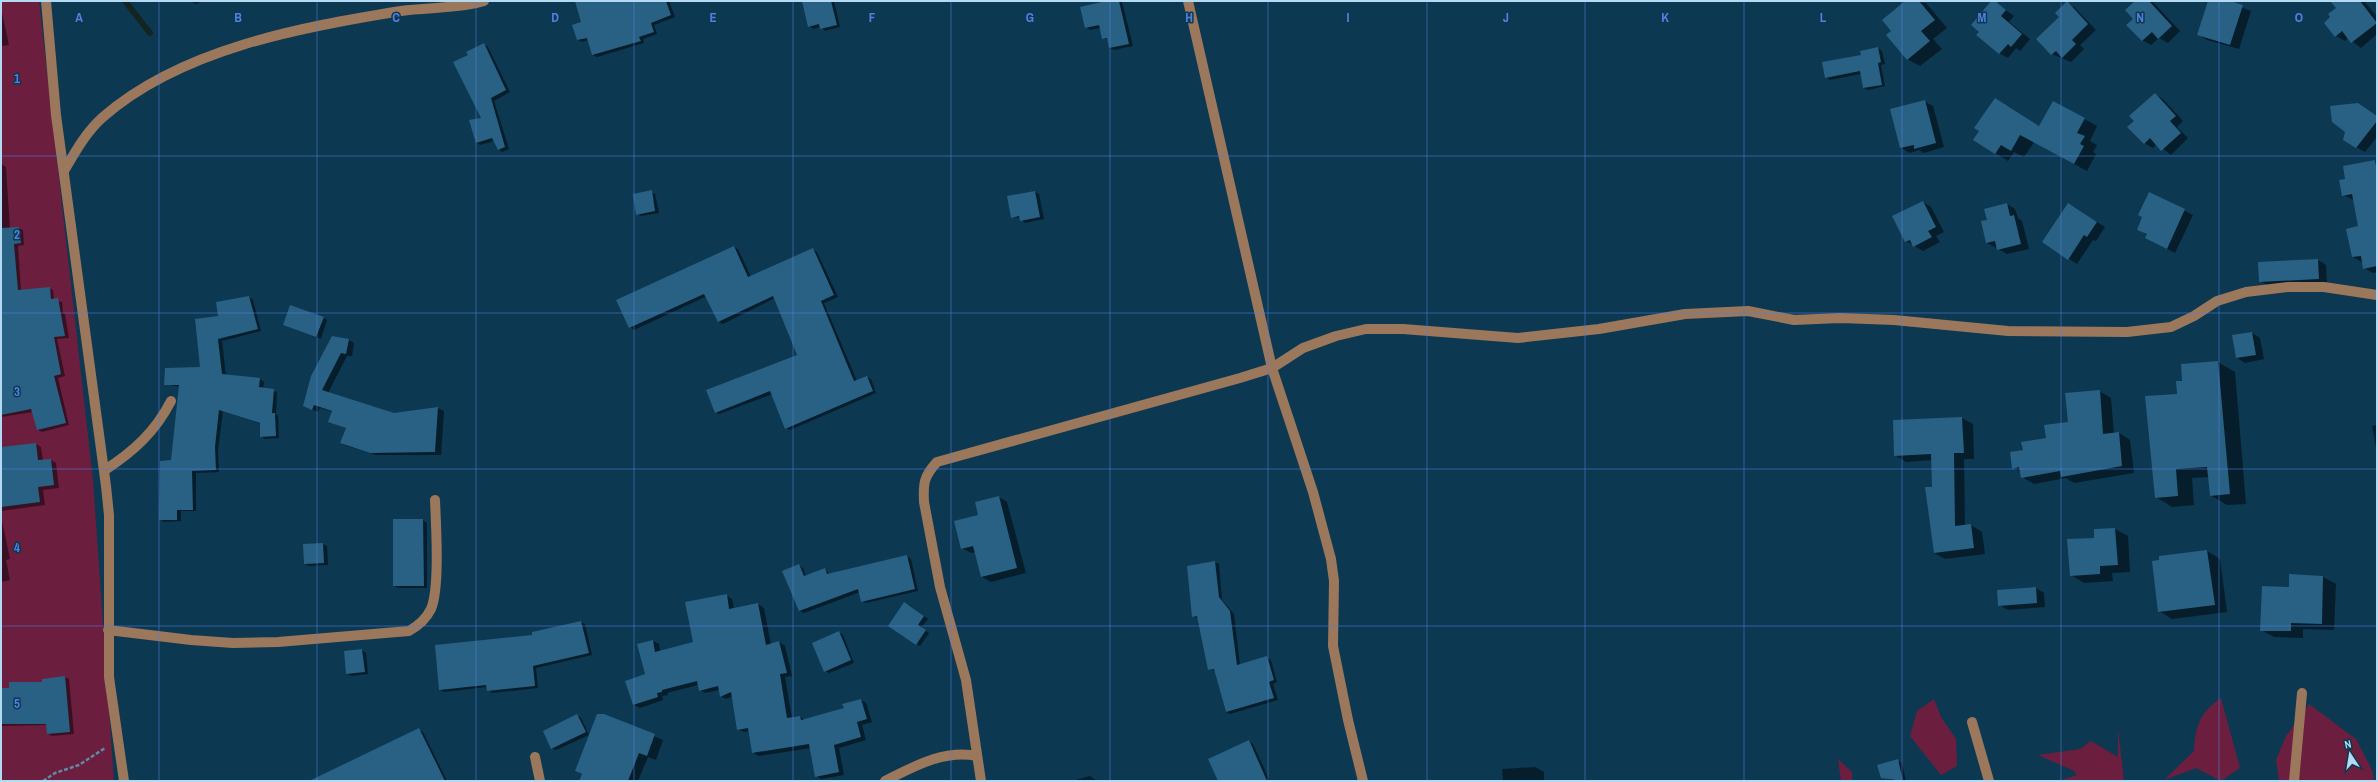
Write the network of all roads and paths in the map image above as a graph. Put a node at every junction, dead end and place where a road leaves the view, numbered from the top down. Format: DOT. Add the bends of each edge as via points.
graph roads {
  1 [pos="46,1"];
  2 [pos="484,1"];
  3 [pos="1188,1"];
  4 [pos="64,171"];
  5 [pos="2377,295"];
  6 [pos="1272,368"];
  7 [pos="171,401"];
  8 [pos="105,470"];
  9 [pos="435,500"];
  10 [pos="108,630"];
  11 [pos="2302,693"];
  12 [pos="1972,722"];
  13 [pos="118,738"];
  14 [pos="977,756"];
  15 [pos="535,757"];
  16 [pos="43,781"];
  17 [pos="124,781"];
  18 [pos="540,781"];
  19 [pos="885,781"];
  20 [pos="981,781"];
  21 [pos="1363,781"];
  22 [pos="1989,781"];
  23 [pos="2294,781"];
  1 -- 4 [label="street" via="50,62"];
  2 -- 4 [label="street" via="346,20 244,45 180,69 135,94 102,118 77,148"];
  3 -- 6 [label="street"];
  4 -- 8 [label="street" via="94,407"];
  5 -- 6 [label="street" via="2324,287 2288,287 2246,292 2217,301 2171,327 2127,332 2008,331 1894,320 1840,318 1794,320 1748,311 1685,314 1599,329 1518,338 1403,329 1366,329 1303,348"];
  6 -- 14 [label="street" via="938,462 926,474 923,489 932,546 940,587 966,680"];
  6 -- 21 [label="street" via="1313,492 1331,559 1334,581 1333,646"];
  7 -- 8 [label="street" via="161,420 144,441"];
  8 -- 10 [label="street" via="109,515"];
  9 -- 10 [label="street" via="435,582 431,609 423,621 409,631 278,642 233,643"];
  10 -- 13 [label="street" via="109,677"];
  11 -- 23 [label="street"];
  12 -- 22 [label="street"];
  13 -- 16 [label="path" via="79,765 55,773"];
  13 -- 17 [label="street"];
  14 -- 19 [label="street" via="957,754 939,758"];
  14 -- 20 [label="street"];
  15 -- 18 [label="street"];
}
